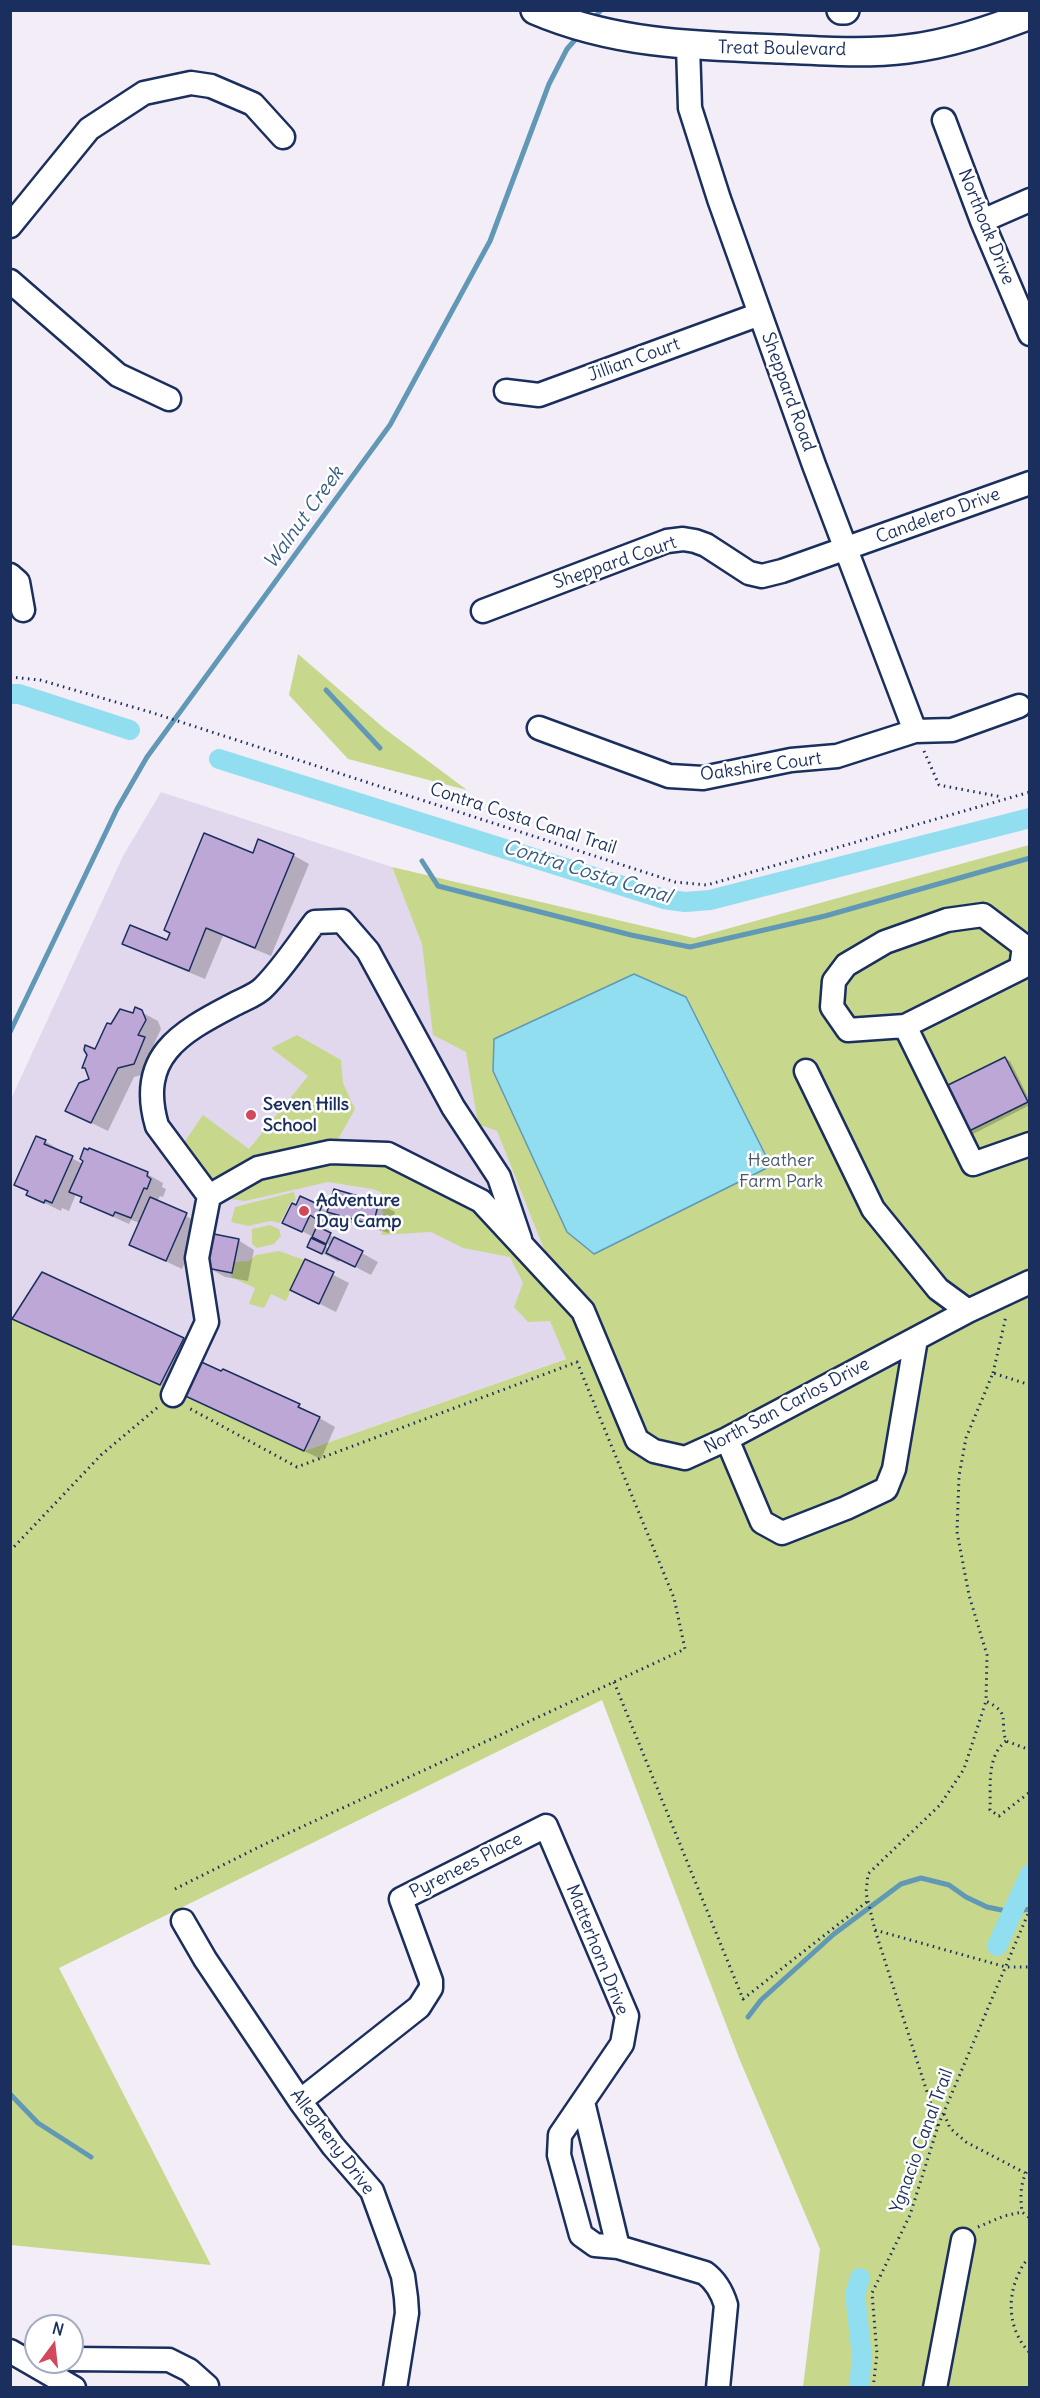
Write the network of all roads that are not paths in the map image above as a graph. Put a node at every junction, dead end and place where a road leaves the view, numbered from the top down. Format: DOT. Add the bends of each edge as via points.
graph roads {
  1 [pos="535,10"];
  2 [pos="1029,15"];
  3 [pos="688,46"];
  4 [pos="944,120"];
  5 [pos="283,137"];
  6 [pos="1029,200"];
  7 [pos="982,221"];
  8 [pos="10,226"];
  9 [pos="10,281"];
  10 [pos="760,314"];
  11 [pos="1029,334"];
  12 [pos="506,391"];
  13 [pos="169,399"];
  14 [pos="1029,483"];
  15 [pos="846,549"];
  16 [pos="10,575"];
  17 [pos="23,610"];
  18 [pos="483,612"];
  19 [pos="1019,706"];
  20 [pos="539,728"];
  21 [pos="915,731"];
  22 [pos="905,1026"];
  23 [pos="807,1071"];
  24 [pos="1029,1144"];
  25 [pos="208,1196"];
  26 [pos="523,1247"];
  27 [pos="1021,1286"];
  28 [pos="968,1311"];
  29 [pos="916,1339"];
  30 [pos="171,1396"];
  31 [pos="727,1439"];
  32 [pos="546,1826"];
  33 [pos="183,1921"];
  34 [pos="296,2096"];
  35 [pos="583,2102"];
  36 [pos="963,2240"];
  37 [pos="618,2247"];
  38 [pos="84,2359"];
  39 [pos="57,2374"];
  40 [pos="205,2387"];
  41 [pos="74,2388"];
  42 [pos="395,2388"];
  43 [pos="718,2388"];
  44 [pos="935,2388"];
  1 -- 3 [label="main road, Treat Boulevard" via="609,35"];
  2 -- 3 [label="main road, Treat Boulevard" via="983,33 907,49 827,51"];
  3 -- 10 [label="street, Sheppard Road" via="690,108"];
  4 -- 7 [label="street, Northoak Drive"];
  5 -- 8 [label="street" via="253,104 211,86 191,83 144,93 89,129"];
  6 -- 7 [label="street"];
  7 -- 11 [label="street, Northoak Drive"];
  9 -- 13 [label="street" via="118,375"];
  10 -- 12 [label="street, Jillian Court" via="539,395"];
  10 -- 15 [label="street, Sheppard Road"];
  14 -- 15 [label="street, Candelero Drive"];
  15 -- 18 [label="street, Sheppard Court" via="762,576 741,569 706,545 682,539 667,541"];
  15 -- 21 [label="street, Sheppard Road"];
  16 -- 17 [label="street" via="18,582"];
  19 -- 21 [label="street, Oakshire Court" via="952,730"];
  20 -- 21 [label="street, Oakshire Court" via="669,776 703,777 791,760 837,756"];
  22 -- 22 [label="street" via="1021,968 1024,946 983,915 947,920 885,942 846,965 834,981 832,1007 848,1030"];
  22 -- 24 [label="street" via="973,1164"];
  23 -- 28 [label="street" via="873,1209 938,1289"];
  25 -- 26 [label="street, North San Carlos Drive" via="258,1168 330,1152 388,1154 481,1201"];
  25 -- 26 [label="street" via="157,1126 152,1095 161,1056 173,1041 199,1023 263,989 315,922 342,921 368,951 453,1107 499,1177"];
  25 -- 30 [label="street" via="197,1258 207,1322"];
  26 -- 31 [label="street, North San Carlos Drive" via="583,1311 637,1440 654,1451 686,1458"];
  27 -- 28 [label="street, North San Carlos Drive"];
  28 -- 29 [label="street, North San Carlos Drive"];
  29 -- 31 [label="street, North San Carlos Drive"];
  29 -- 31 [label="street" via="894,1470 886,1488 782,1533 762,1522"];
  32 -- 34 [label="street, Pyrenees Place" via="401,1899 431,1988 419,2007"];
  32 -- 35 [label="street, Matterhorn Drive" via="627,2016 622,2044"];
  33 -- 34 [label="street, Allegheny Drive"];
  34 -- 42 [label="street, Allegheny Drive" via="372,2191 403,2276 407,2313"];
  35 -- 37 [label="street"];
  35 -- 37 [label="street, Matterhorn Drive" via="564,2126 558,2156 581,2235 595,2245"];
  36 -- 44 [label="street"];
  37 -- 43 [label="street, Matterhorn Drive" via="705,2273 718,2286 726,2305"];
  38 -- 40 [label="street" via="169,2360 189,2370"];
  39 -- 41 [label="street"];
}
